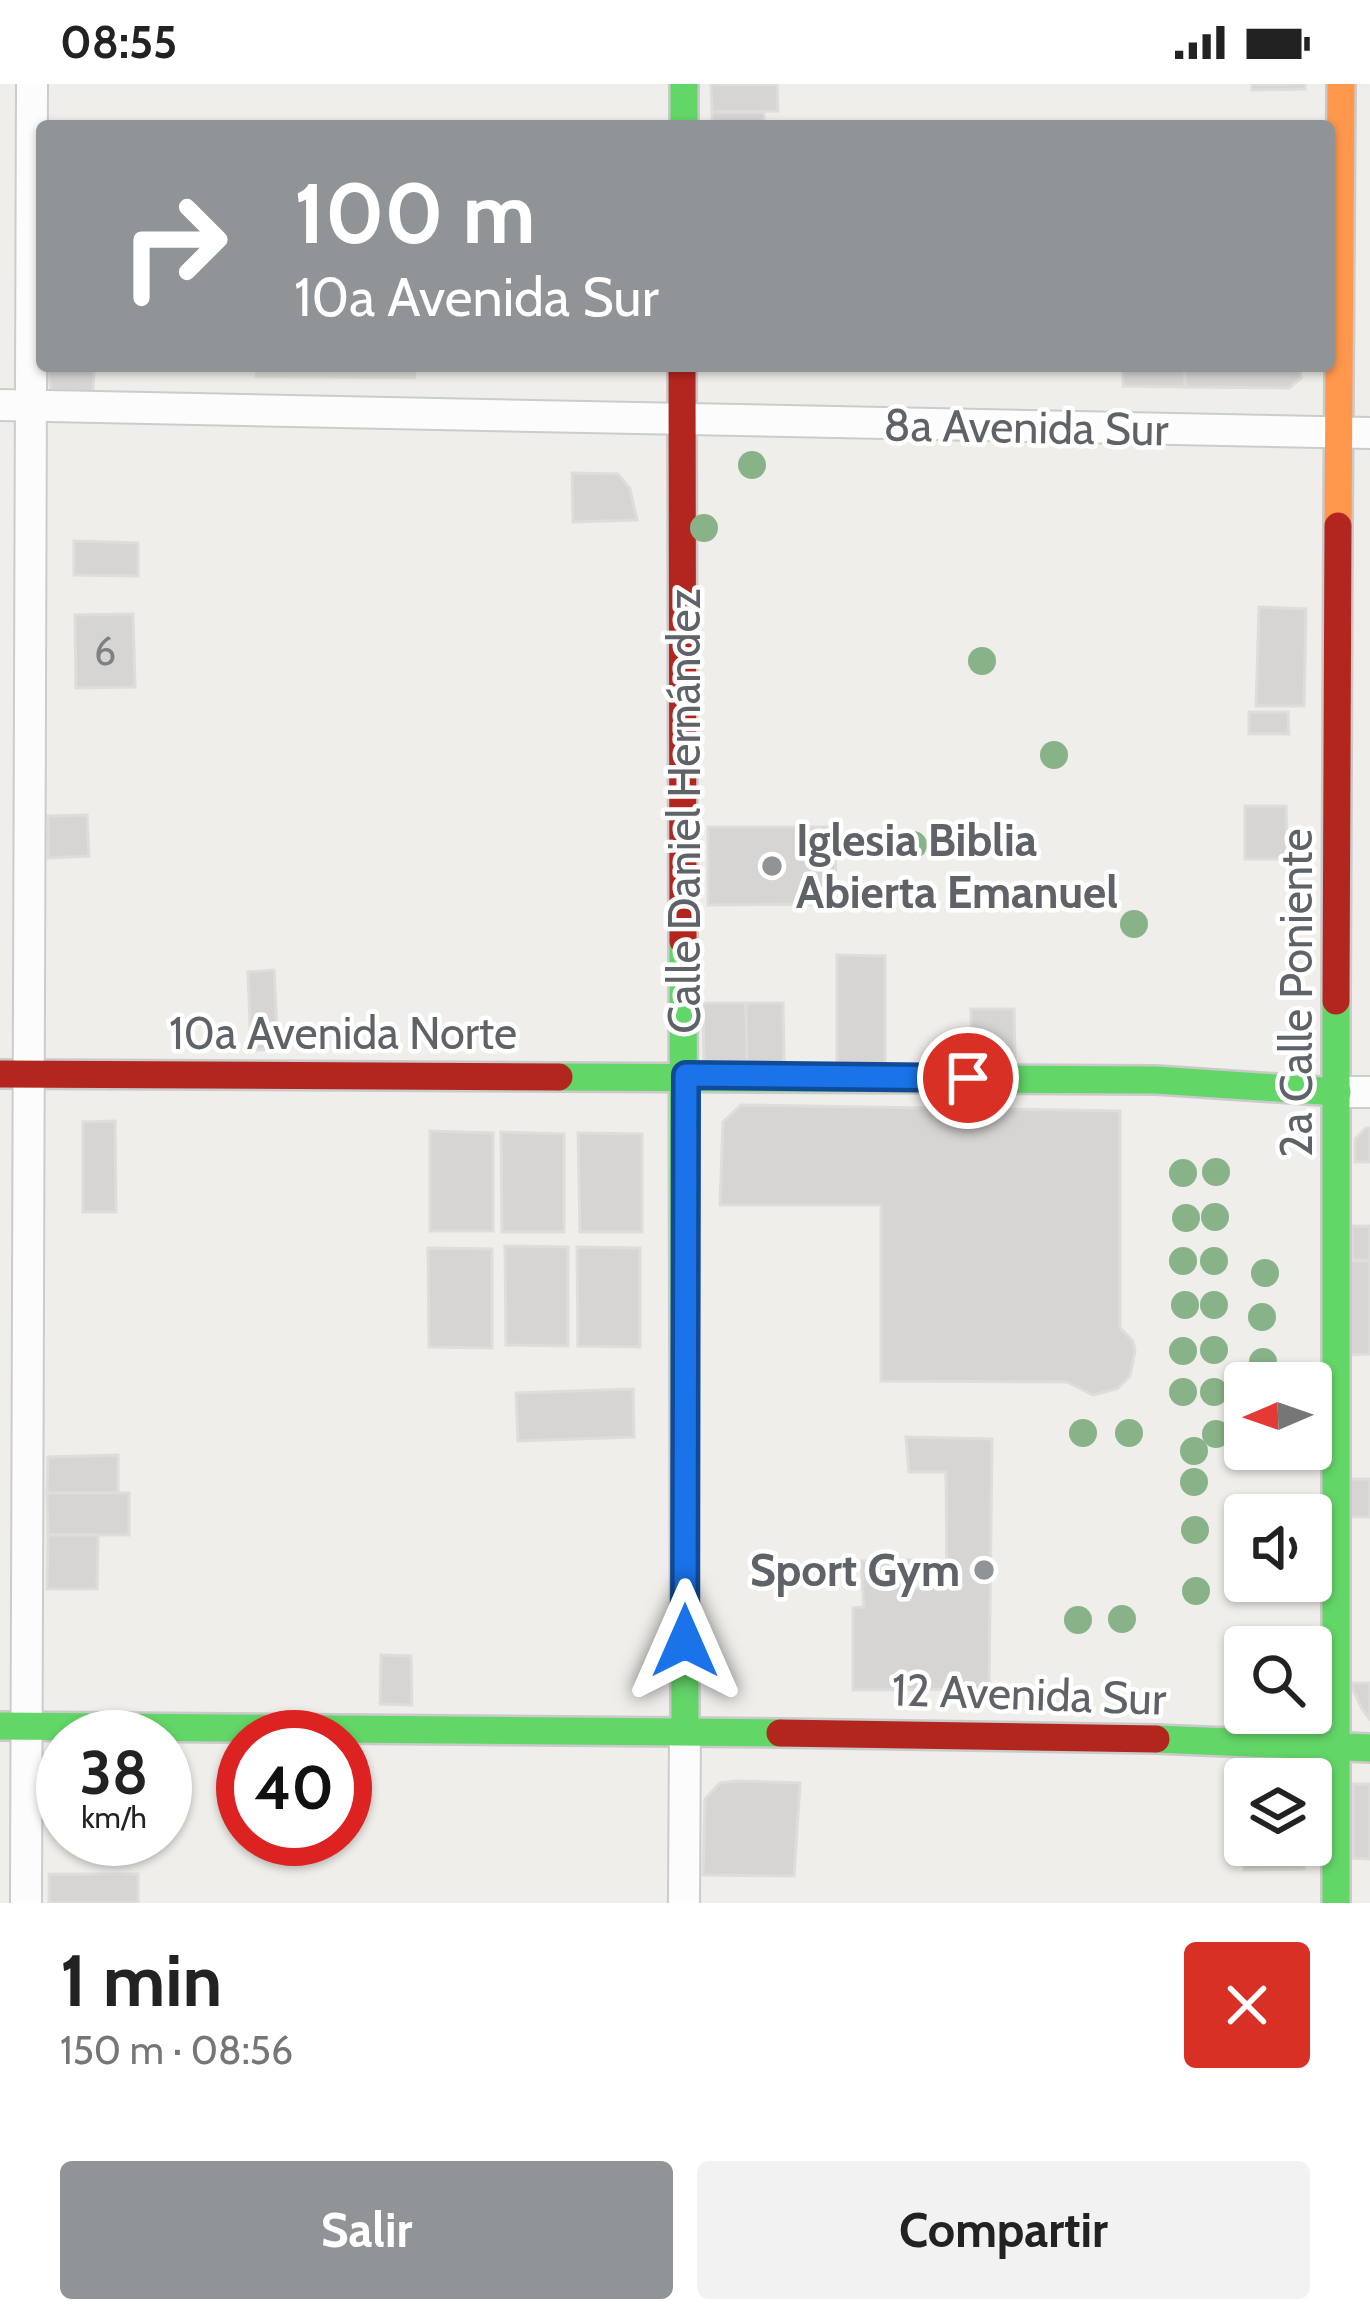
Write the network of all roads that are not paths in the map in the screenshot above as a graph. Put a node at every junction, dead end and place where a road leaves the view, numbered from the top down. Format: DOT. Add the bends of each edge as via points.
graph roads {
  1 [pos="32,84"];
  2 [pos="684,84"];
  3 [pos="1341,84"];
  4 [pos="684,120"];
  5 [pos="682,372"];
  6 [pos="16,405"];
  7 [pos="682,420"];
  8 [pos="1356,433"];
  9 [pos="15,1074"];
  10 [pos="686,1075"];
  11 [pos="1337,1092"];
  12 [pos="1370,1092"];
  13 [pos="13,1726"];
  14 [pos="685,1729"];
  15 [pos="1336,1748"];
  16 [pos="1370,1748"];
  17 [pos="26,1903"];
  18 [pos="684,1903"];
  19 [pos="1336,1903"];
  1 -- 6 [label="street"];
  2 -- 4 [label="street"];
  3 -- 8 [label="street, 2a Calle Poniente"];
  5 -- 7 [label="street, Calle Daniel Hernández"];
  6 -- 7 [label="street, 8a Avenida Sur"];
  6 -- 9 [label="street"];
  7 -- 8 [label="street, 8a Avenida Sur"];
  7 -- 10 [label="street, Calle Daniel Hernández"];
  8 -- 11 [label="street, 2a Calle Poniente"];
  9 -- 10 [label="street, 10a Avenida Norte"];
  9 -- 13 [label="street"];
  10 -- 11 [label="street, 10a Avenida Norte" via="1156,1080"];
  10 -- 14 [label="street, Calle Daniel Hernández"];
  11 -- 12 [label="street"];
  11 -- 15 [label="street, 2a Calle Poniente"];
  13 -- 14 [label="street, 12 Avenida Sur"];
  13 -- 17 [label="street"];
  14 -- 15 [label="street, 12 Avenida Sur"];
  14 -- 18 [label="street, Calle Daniel Hernández"];
  15 -- 16 [label="street, 12 Avenida Sur"];
  15 -- 19 [label="street, 2a Calle Poniente"];
}
